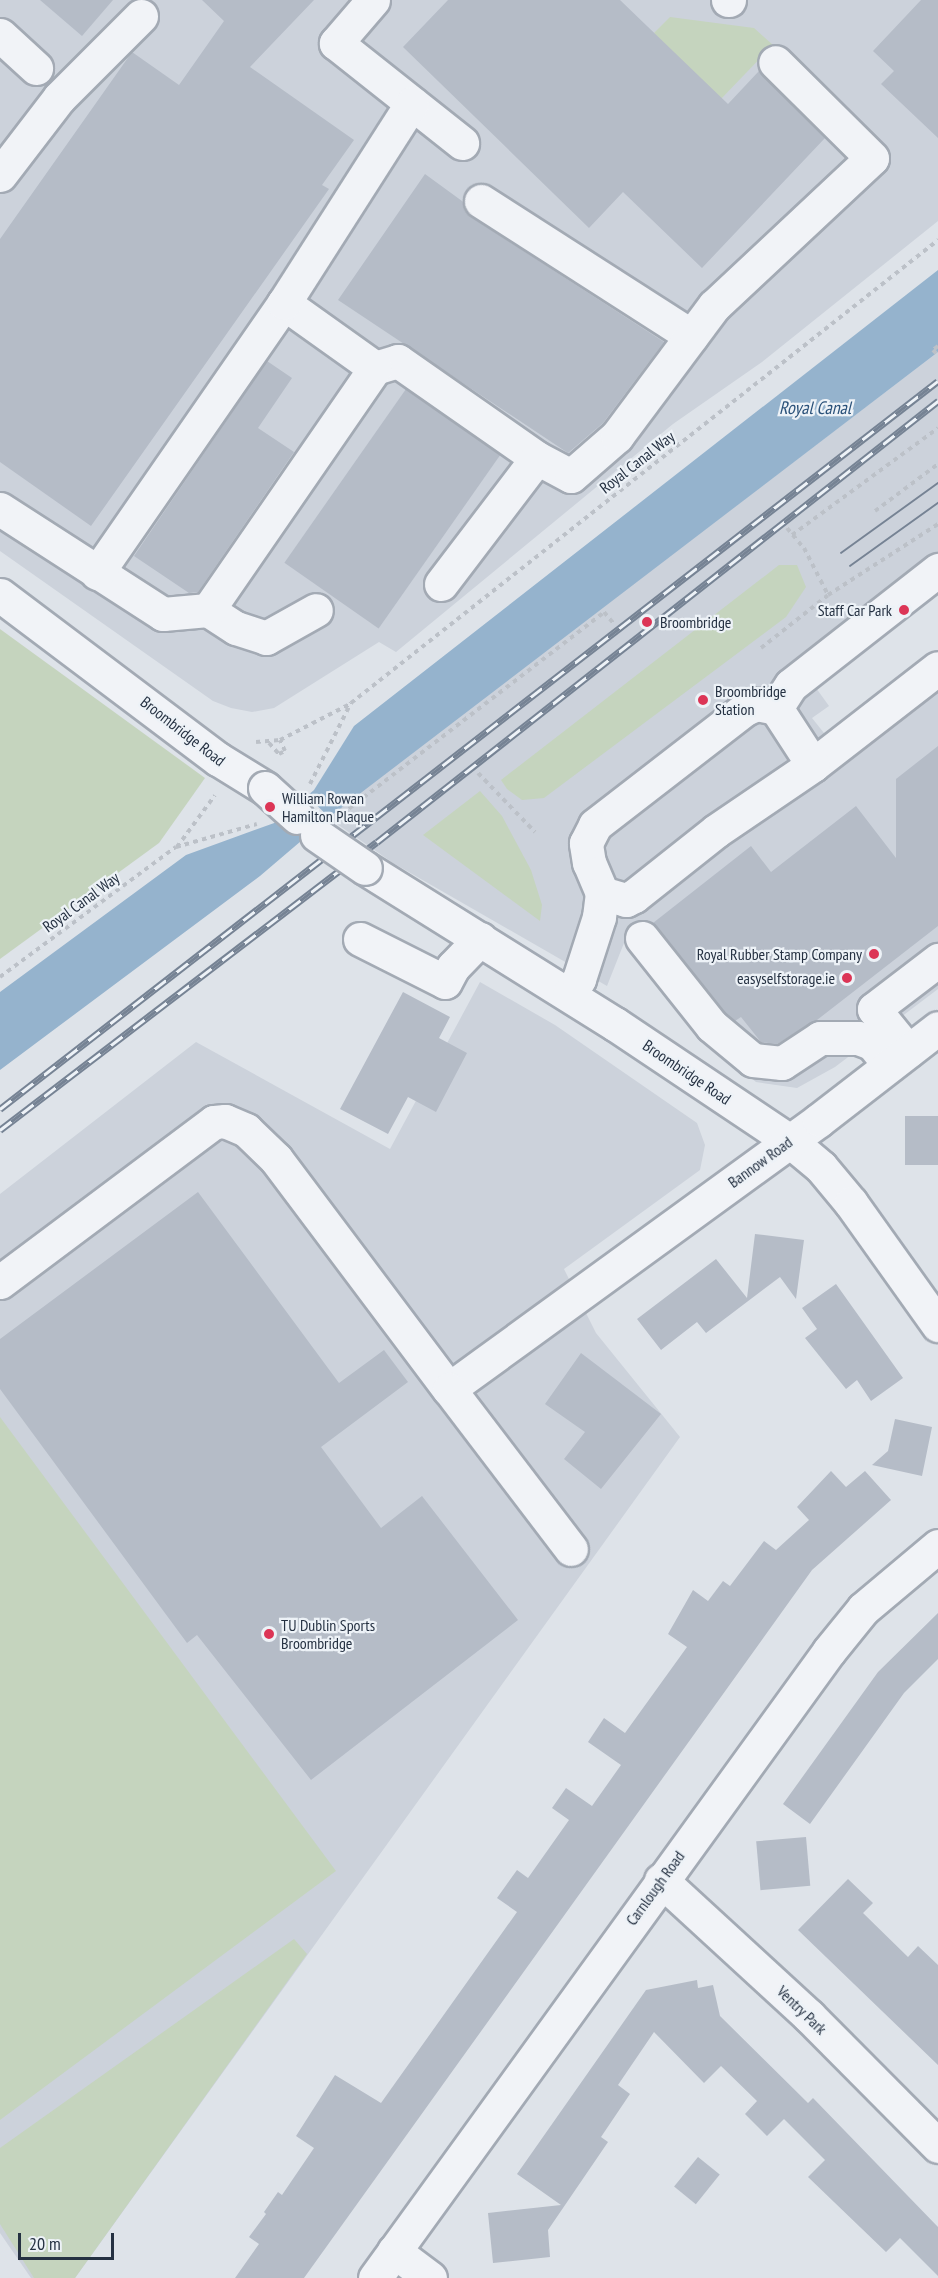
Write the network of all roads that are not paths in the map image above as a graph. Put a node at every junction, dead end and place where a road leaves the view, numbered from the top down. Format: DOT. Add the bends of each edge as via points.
graph roads {
  1 [pos="373,0"];
  2 [pos="141,16"];
  3 [pos="0,35"];
  4 [pos="775,62"];
  5 [pos="36,68"];
  6 [pos="412,103"];
  7 [pos="462,143"];
  8 [pos="0,175"];
  9 [pos="481,201"];
  10 [pos="284,303"];
  11 [pos="691,336"];
  12 [pos="375,368"];
  13 [pos="537,458"];
  14 [pos="0,509"];
  15 [pos="938,570"];
  16 [pos="97,573"];
  17 [pos="441,584"];
  18 [pos="0,595"];
  19 [pos="208,610"];
  20 [pos="316,610"];
  21 [pos="938,668"];
  22 [pos="776,708"];
  23 [pos="813,765"];
  24 [pos="602,893"];
  25 [pos="642,938"];
  26 [pos="360,939"];
  27 [pos="480,939"];
  28 [pos="938,960"];
  29 [pos="569,994"];
  30 [pos="938,1028"];
  31 [pos="899,1058"];
  32 [pos="790,1141"];
  33 [pos="0,1282"];
  34 [pos="938,1325"];
  35 [pos="449,1389"];
  36 [pos="938,1546"];
  37 [pos="571,1550"];
  38 [pos="662,1880"];
  39 [pos="938,2146"];
  40 [pos="394,2251"];
  41 [pos="375,2278"];
  42 [pos="430,2278"];
  1 -- 6 [label="street" via="336,43"];
  2 -- 8 [label="street" via="59,98"];
  3 -- 5 [label="street"];
  4 -- 11 [label="street" via="872,158 714,306"];
  6 -- 7 [label="street"];
  6 -- 10 [label="street"];
  9 -- 11 [label="street"];
  10 -- 12 [label="street"];
  10 -- 16 [label="street"];
  11 -- 13 [label="street" via="617,436 571,476"];
  12 -- 13 [label="street" via="398,361"];
  12 -- 19 [label="street"];
  13 -- 17 [label="street"];
  14 -- 16 [label="street"];
  15 -- 22 [label="street" via="791,685"];
  16 -- 19 [label="street" via="163,614"];
  18 -- 27 [label="street, Broombridge Road, bridge" via="218,759 265,788 317,835"];
  19 -- 20 [label="street" via="236,628 266,638"];
  21 -- 23 [label="street"];
  22 -- 23 [label="street"];
  22 -- 24 [label="street" via="758,704 745,709 595,825 586,843"];
  23 -- 24 [label="street" via="716,831 634,896 626,900"];
  24 -- 29 [label="street" via="591,944"];
  25 -- 31 [label="street" via="712,1026 753,1060 782,1063 820,1038 858,1038"];
  26 -- 27 [label="street" via="445,982 453,967"];
  27 -- 29 [label="street, Broombridge Road"];
  28 -- 31 [label="street" via="874,1009"];
  29 -- 32 [label="street, Broombridge Road"];
  30 -- 31 [label="street, Bannow Road"];
  31 -- 32 [label="street, Bannow Road"];
  32 -- 34 [label="street, Broombridge Road" via="821,1167 851,1203"];
  32 -- 35 [label="street, Bannow Road"];
  33 -- 35 [label="street" via="214,1122 235,1124 276,1159"];
  35 -- 37 [label="street"];
  36 -- 38 [label="street, Carnlough Road" via="849,1626"];
  38 -- 39 [label="street, Ventry Park" via="809,2016"];
  38 -- 40 [label="street, Carnlough Road"];
  40 -- 41 [label="street, Carnlough Road"];
  40 -- 42 [label="street"];
}
